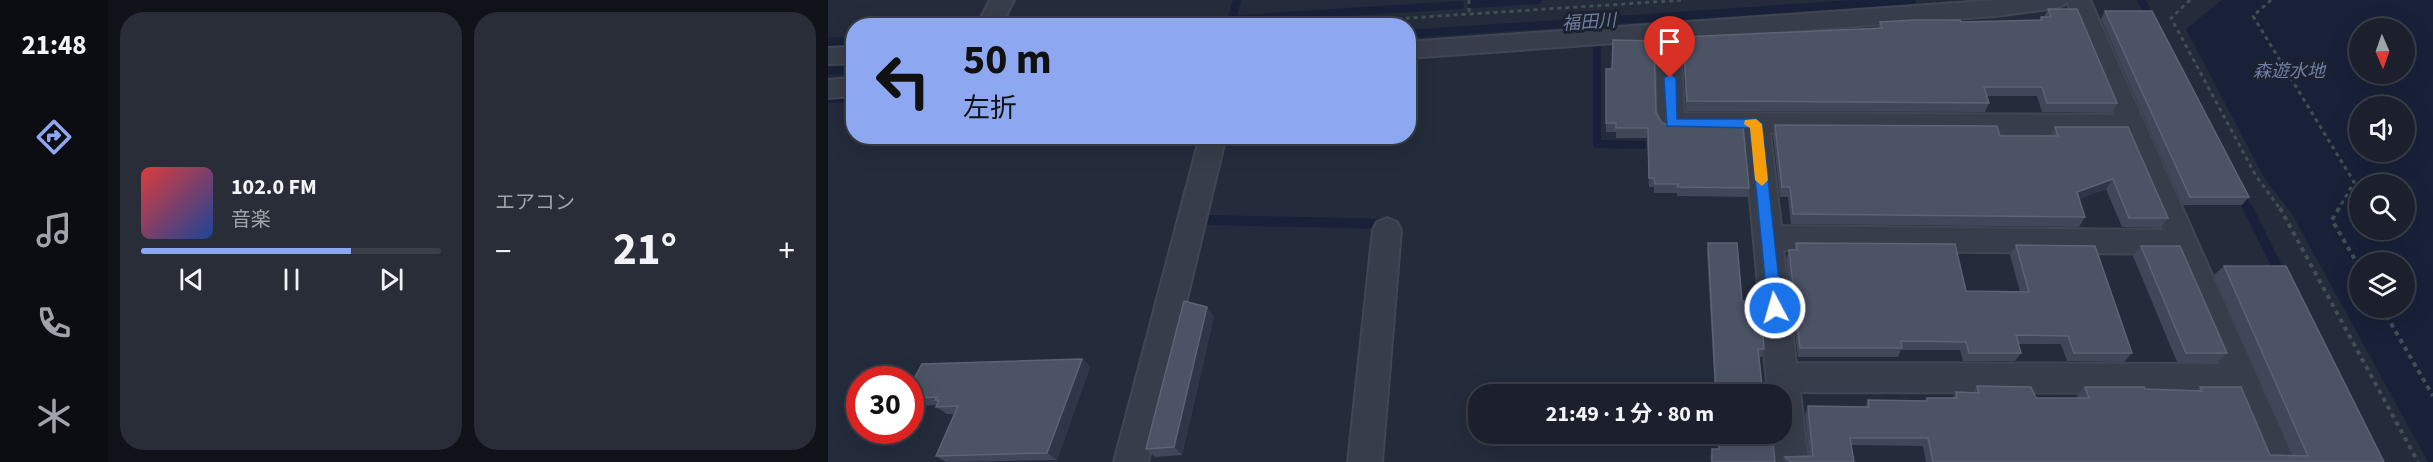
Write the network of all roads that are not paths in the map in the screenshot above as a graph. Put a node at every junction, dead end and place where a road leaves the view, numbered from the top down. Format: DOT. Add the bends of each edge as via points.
graph roads {
  1 [pos="1002,0"];
  2 [pos="2056,0"];
  3 [pos="2078,0"];
  4 [pos="993,18"];
  5 [pos="1668,33"];
  6 [pos="1416,49"];
  7 [pos="846,55"];
  8 [pos="828,56"];
  9 [pos="846,88"];
  10 [pos="828,89"];
  11 [pos="1756,124"];
  12 [pos="2132,125"];
  13 [pos="1211,144"];
  14 [pos="1388,230"];
  15 [pos="1768,238"];
  16 [pos="2182,242"];
  17 [pos="1782,378"];
  18 [pos="2242,379"];
  19 [pos="1131,462"];
  20 [pos="1365,462"];
  21 [pos="1791,462"];
  22 [pos="2278,462"];
  1 -- 4 [label="street"];
  2 -- 5 [label="street"];
  3 -- 12 [label="street"];
  5 -- 6 [label="street"];
  5 -- 11 [label="street" via="1671,123"];
  7 -- 8 [label="street"];
  9 -- 10 [label="street"];
  11 -- 12 [label="street"];
  11 -- 15 [label="street"];
  12 -- 16 [label="street"];
  13 -- 19 [label="street"];
  14 -- 20 [label="street"];
  15 -- 16 [label="street"];
  15 -- 17 [label="street"];
  16 -- 18 [label="street"];
  17 -- 18 [label="street"];
  17 -- 21 [label="street"];
  18 -- 22 [label="street"];
}
